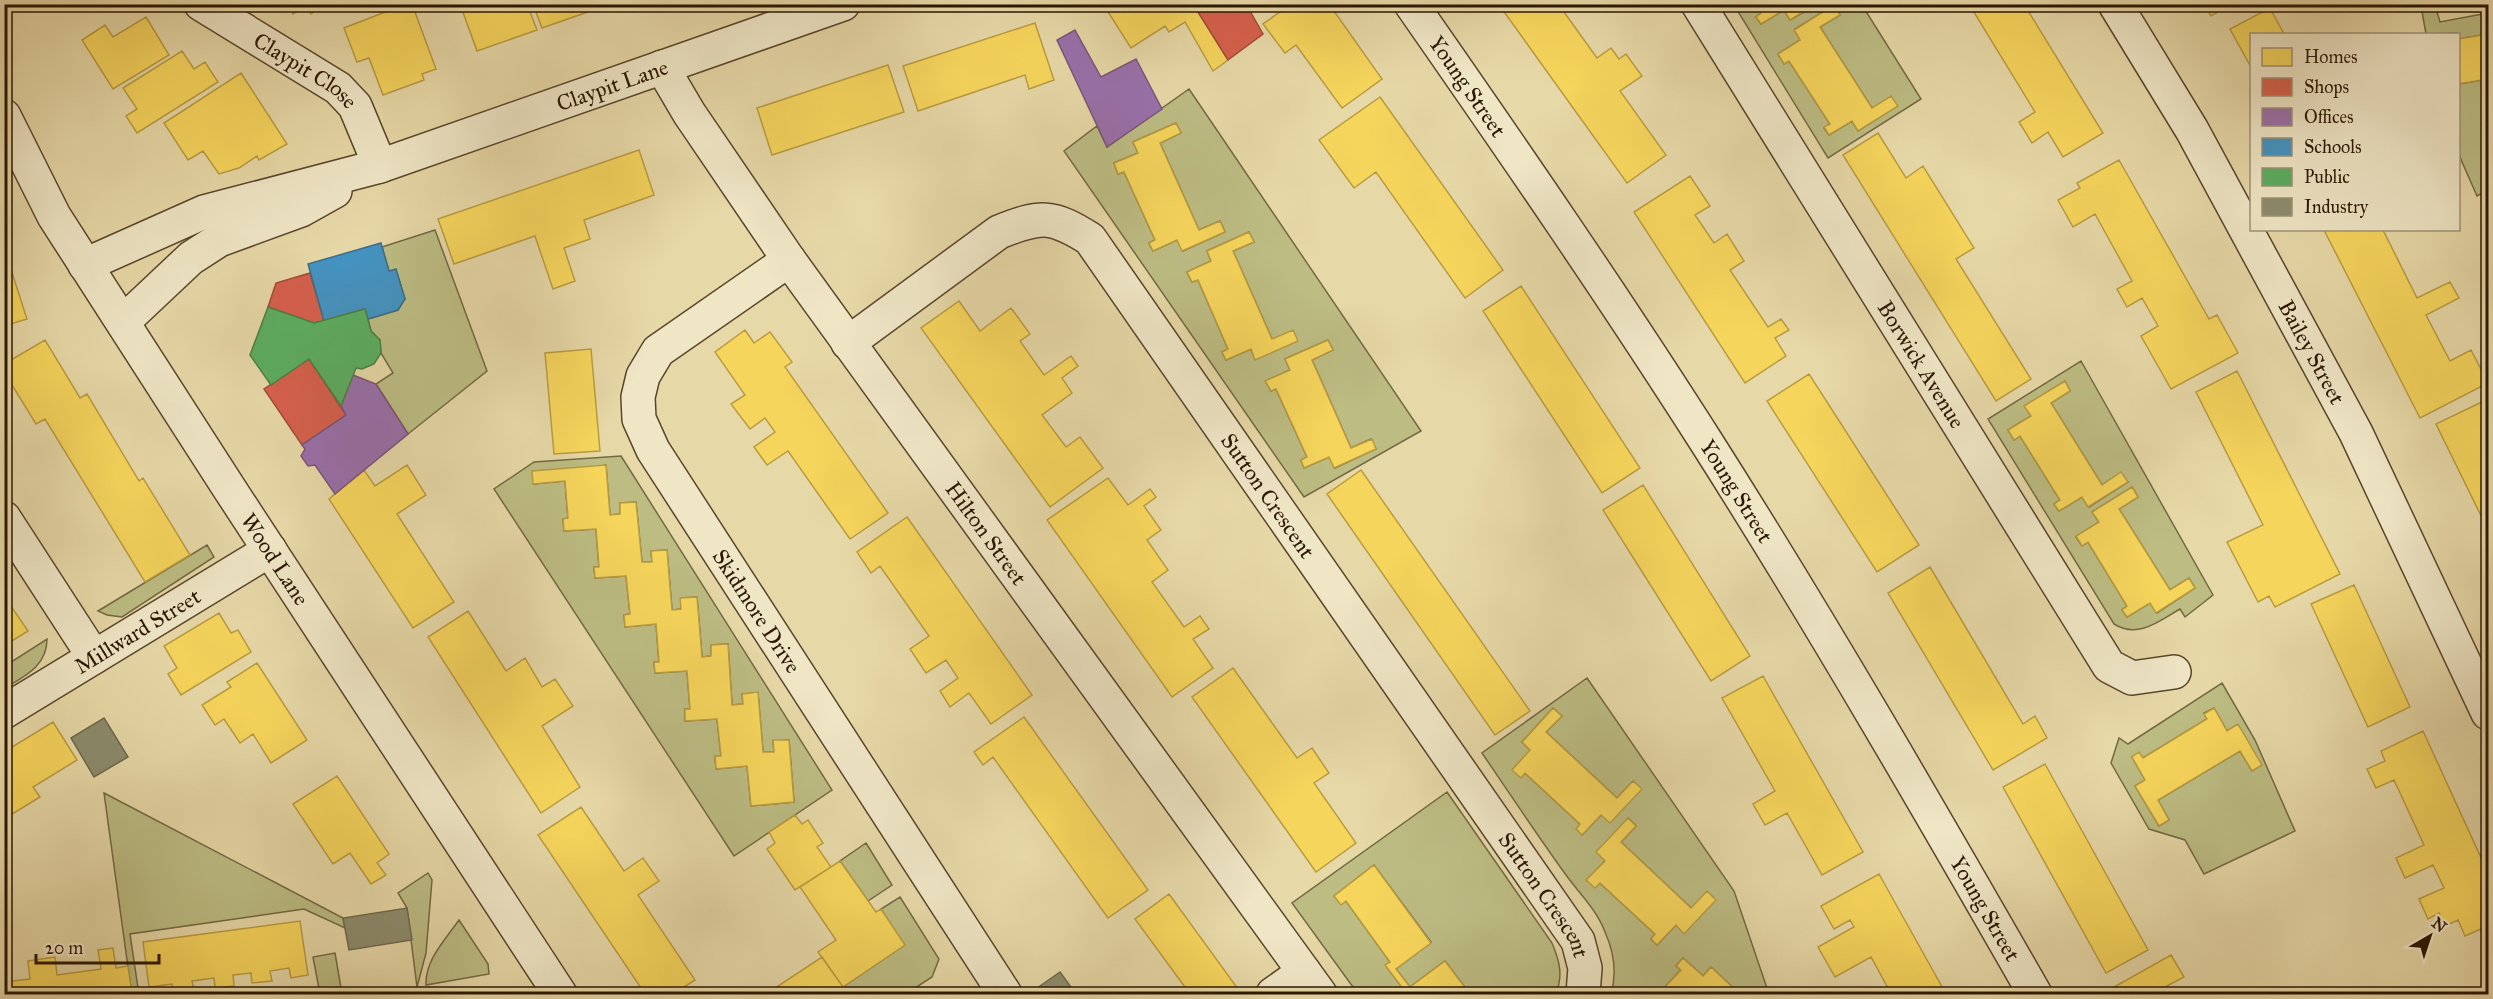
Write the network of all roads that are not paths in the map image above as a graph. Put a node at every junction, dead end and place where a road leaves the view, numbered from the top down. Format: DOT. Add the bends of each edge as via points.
graph roads {
  1 [pos="201,4"];
  2 [pos="843,4"];
  3 [pos="1698,4"];
  4 [pos="2115,4"];
  5 [pos="1415,6"];
  6 [pos="662,67"];
  7 [pos="4,116"];
  8 [pos="380,166"];
  9 [pos="789,260"];
  10 [pos="85,265"];
  11 [pos="123,322"];
  12 [pos="848,343"];
  13 [pos="4,518"];
  14 [pos="270,550"];
  15 [pos="94,657"];
  16 [pos="2174,672"];
  17 [pos="4,712"];
  18 [pos="2488,713"];
  19 [pos="1312,983"];
  20 [pos="556,994"];
  21 [pos="1005,994"];
  22 [pos="1273,994"];
  23 [pos="1583,994"];
  24 [pos="2035,994"];
  1 -- 8 [label="street, Claypit Close" via="338,88 355,106"];
  2 -- 6 [label="street, Claypit Lane"];
  3 -- 16 [label="street, Borwick Avenue" via="2109,666 2132,678"];
  4 -- 18 [label="street, Bailey Street" via="2192,130 2356,433"];
  5 -- 24 [label="street, Young Street" via="1544,194 1707,444 1891,741"];
  6 -- 8 [label="street, Claypit Lane"];
  6 -- 9 [label="street, Hilton Street"];
  7 -- 10 [label="street, Wood Lane" via="54,216"];
  8 -- 10 [label="street, Claypit Lane" via="204,212"];
  8 -- 11 [label="street, Claypit Lane" via="301,210 219,240 191,258"];
  9 -- 12 [label="street, Hilton Street"];
  9 -- 21 [label="street, Skidmore Drive" via="658,351 643,376 638,397 639,419 653,450"];
  10 -- 11 [label="street, Wood Lane"];
  11 -- 14 [label="street, Wood Lane"];
  12 -- 19 [label="street, Hilton Street"];
  12 -- 23 [label="street, Sutton Crescent" via="999,232 1026,221 1048,219 1068,225 1090,239 1578,941 1586,968"];
  13 -- 15 [label="street"];
  14 -- 15 [label="street, Millward Street"];
  14 -- 20 [label="street, Wood Lane"];
  15 -- 17 [label="street, Millward Street"];
  19 -- 22 [label="street"];
}
